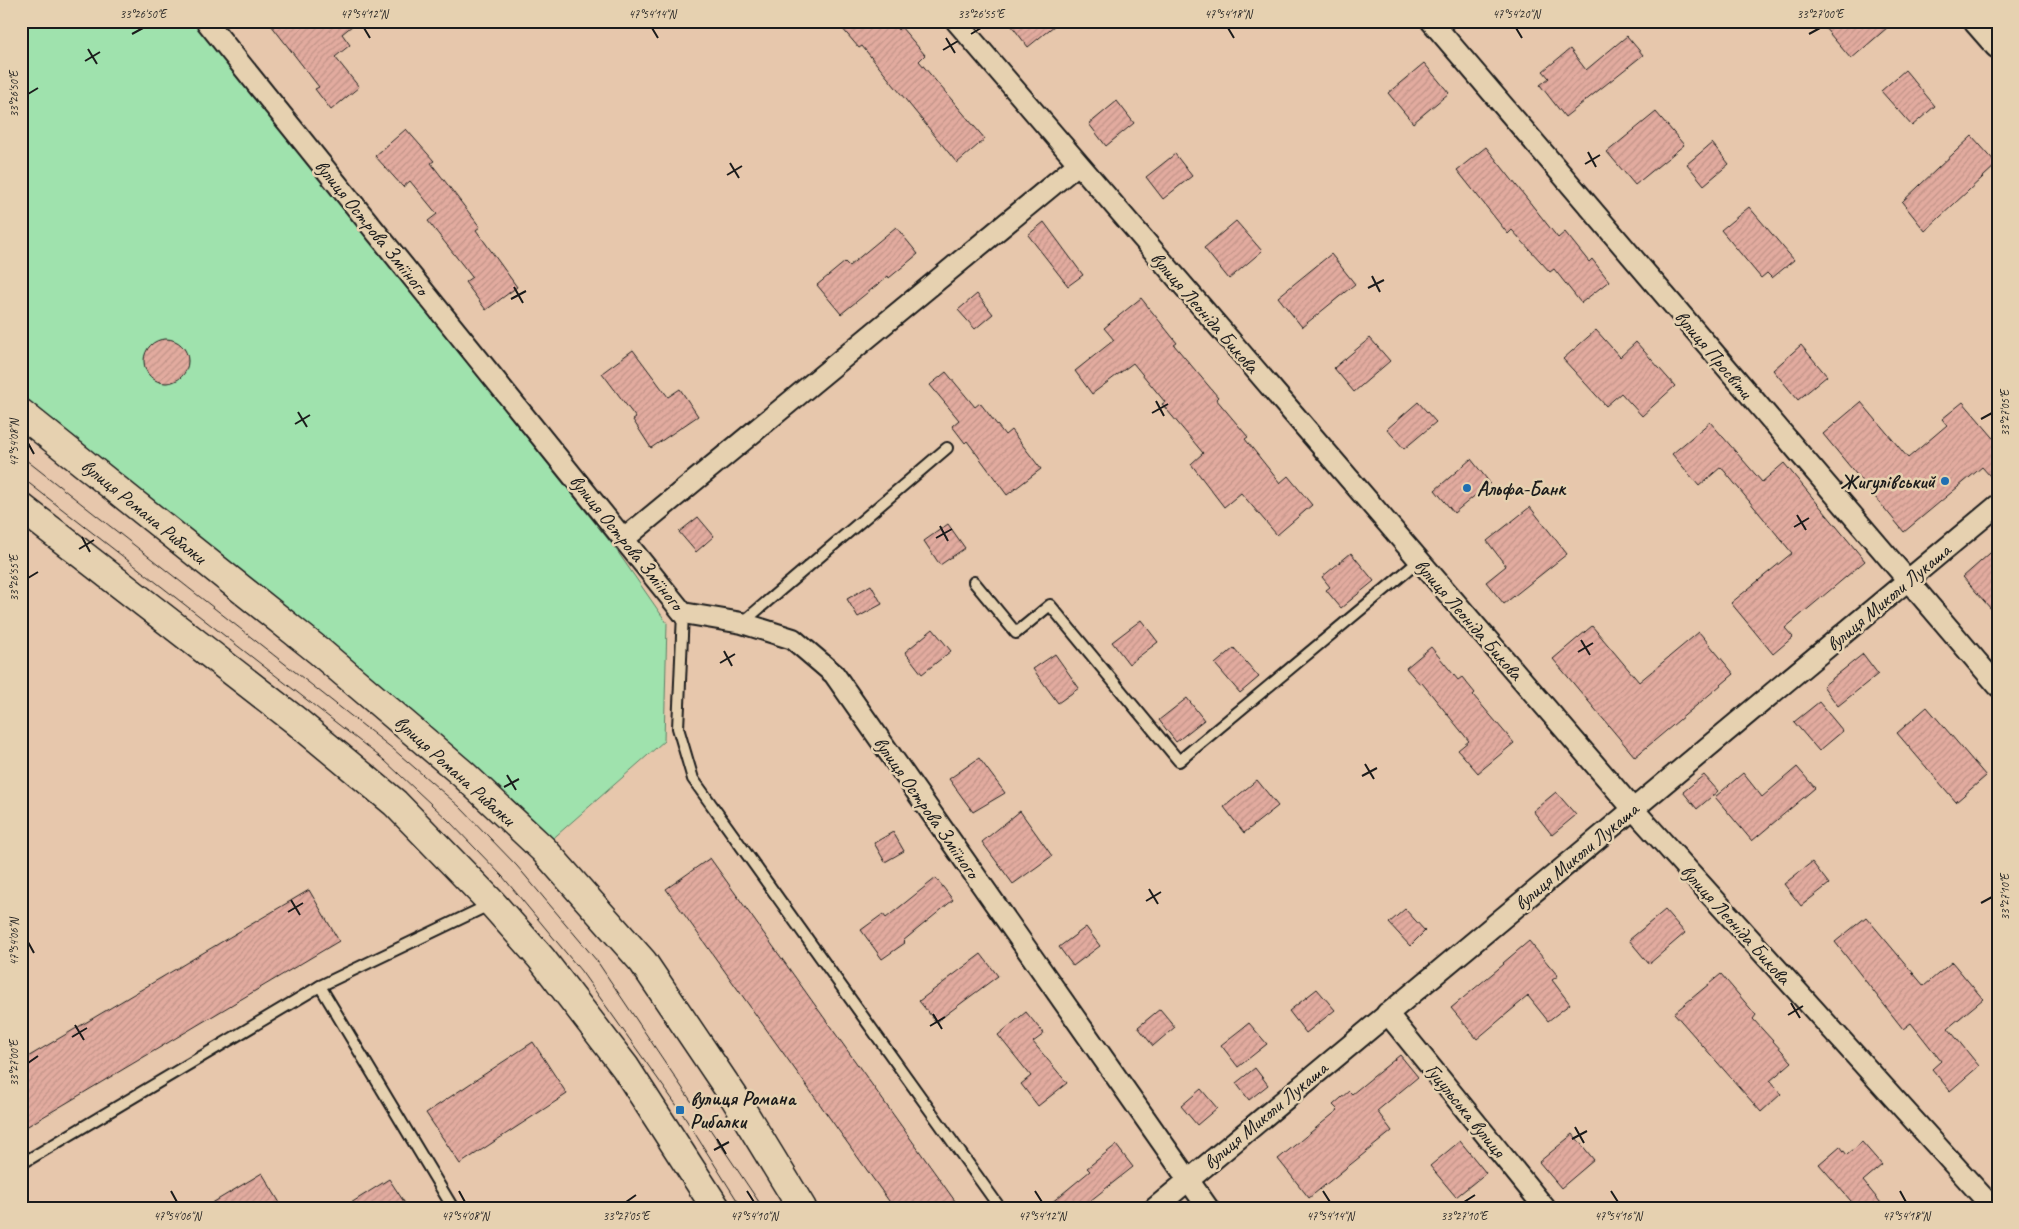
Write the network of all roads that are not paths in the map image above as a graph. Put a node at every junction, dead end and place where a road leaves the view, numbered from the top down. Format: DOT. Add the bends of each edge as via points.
graph roads {
  1 [pos="206,21"];
  2 [pos="956,21"];
  3 [pos="1431,21"];
  4 [pos="1977,21"];
  5 [pos="1998,45"];
  6 [pos="1078,164"];
  7 [pos="21,413"];
  8 [pos="947,448"];
  9 [pos="1998,505"];
  10 [pos="21,507"];
  11 [pos="624,539"];
  12 [pos="1419,561"];
  13 [pos="1907,581"];
  14 [pos="974,582"];
  15 [pos="683,613"];
  16 [pos="742,623"];
  17 [pos="1998,686"];
  18 [pos="1633,809"];
  19 [pos="492,903"];
  20 [pos="320,986"];
  21 [pos="1387,1013"];
  22 [pos="21,1164"];
  23 [pos="1187,1179"];
  24 [pos="453,1208"];
  25 [pos="716,1208"];
  26 [pos="802,1208"];
  27 [pos="1000,1208"];
  28 [pos="1155,1208"];
  29 [pos="1208,1208"];
  30 [pos="1545,1208"];
  31 [pos="1993,1208"];
  1 -- 11 [label="street, вулиця Острова Зміїного"];
  2 -- 6 [label="street, вулиця Леоніда Бикова"];
  3 -- 13 [label="street, вулиця Просвіти"];
  4 -- 5 [label="street"];
  6 -- 11 [label="street"];
  6 -- 12 [label="street, вулиця Леоніда Бикова"];
  7 -- 26 [label="main road, вулиця Романа Рибалки" via="320,652 463,774 544,850 643,962 734,1097"];
  8 -- 16 [label="lane"];
  9 -- 13 [label="street, вулиця Миколи Лукаша"];
  10 -- 19 [label="main road" via="373,785"];
  11 -- 15 [label="street, вулиця Острова Зміїного"];
  12 -- 14 [label="lane" via="1179,761 1050,605 1016,633"];
  12 -- 18 [label="street, вулиця Леоніда Бикова"];
  13 -- 17 [label="street, вулиця Просвіти"];
  13 -- 18 [label="street, вулиця Миколи Лукаша"];
  15 -- 16 [label="street, вулиця Острова Зміїного"];
  15 -- 27 [label="lane" via="678,728 693,779"];
  16 -- 23 [label="street, вулиця Острова Зміїного" via="793,639 834,674"];
  18 -- 21 [label="street, вулиця Миколи Лукаша"];
  18 -- 31 [label="street, вулиця Леоніда Бикова"];
  19 -- 20 [label="lane"];
  19 -- 25 [label="main road" via="541,958 625,1067"];
  20 -- 22 [label="lane"];
  20 -- 24 [label="lane"];
  21 -- 23 [label="street, вулиця Миколи Лукаша"];
  21 -- 30 [label="street, Гуцульська вулиця"];
  23 -- 28 [label="street, вулиця Миколи Лукаша"];
  23 -- 29 [label="street, вулиця Острова Зміїного"];
}
